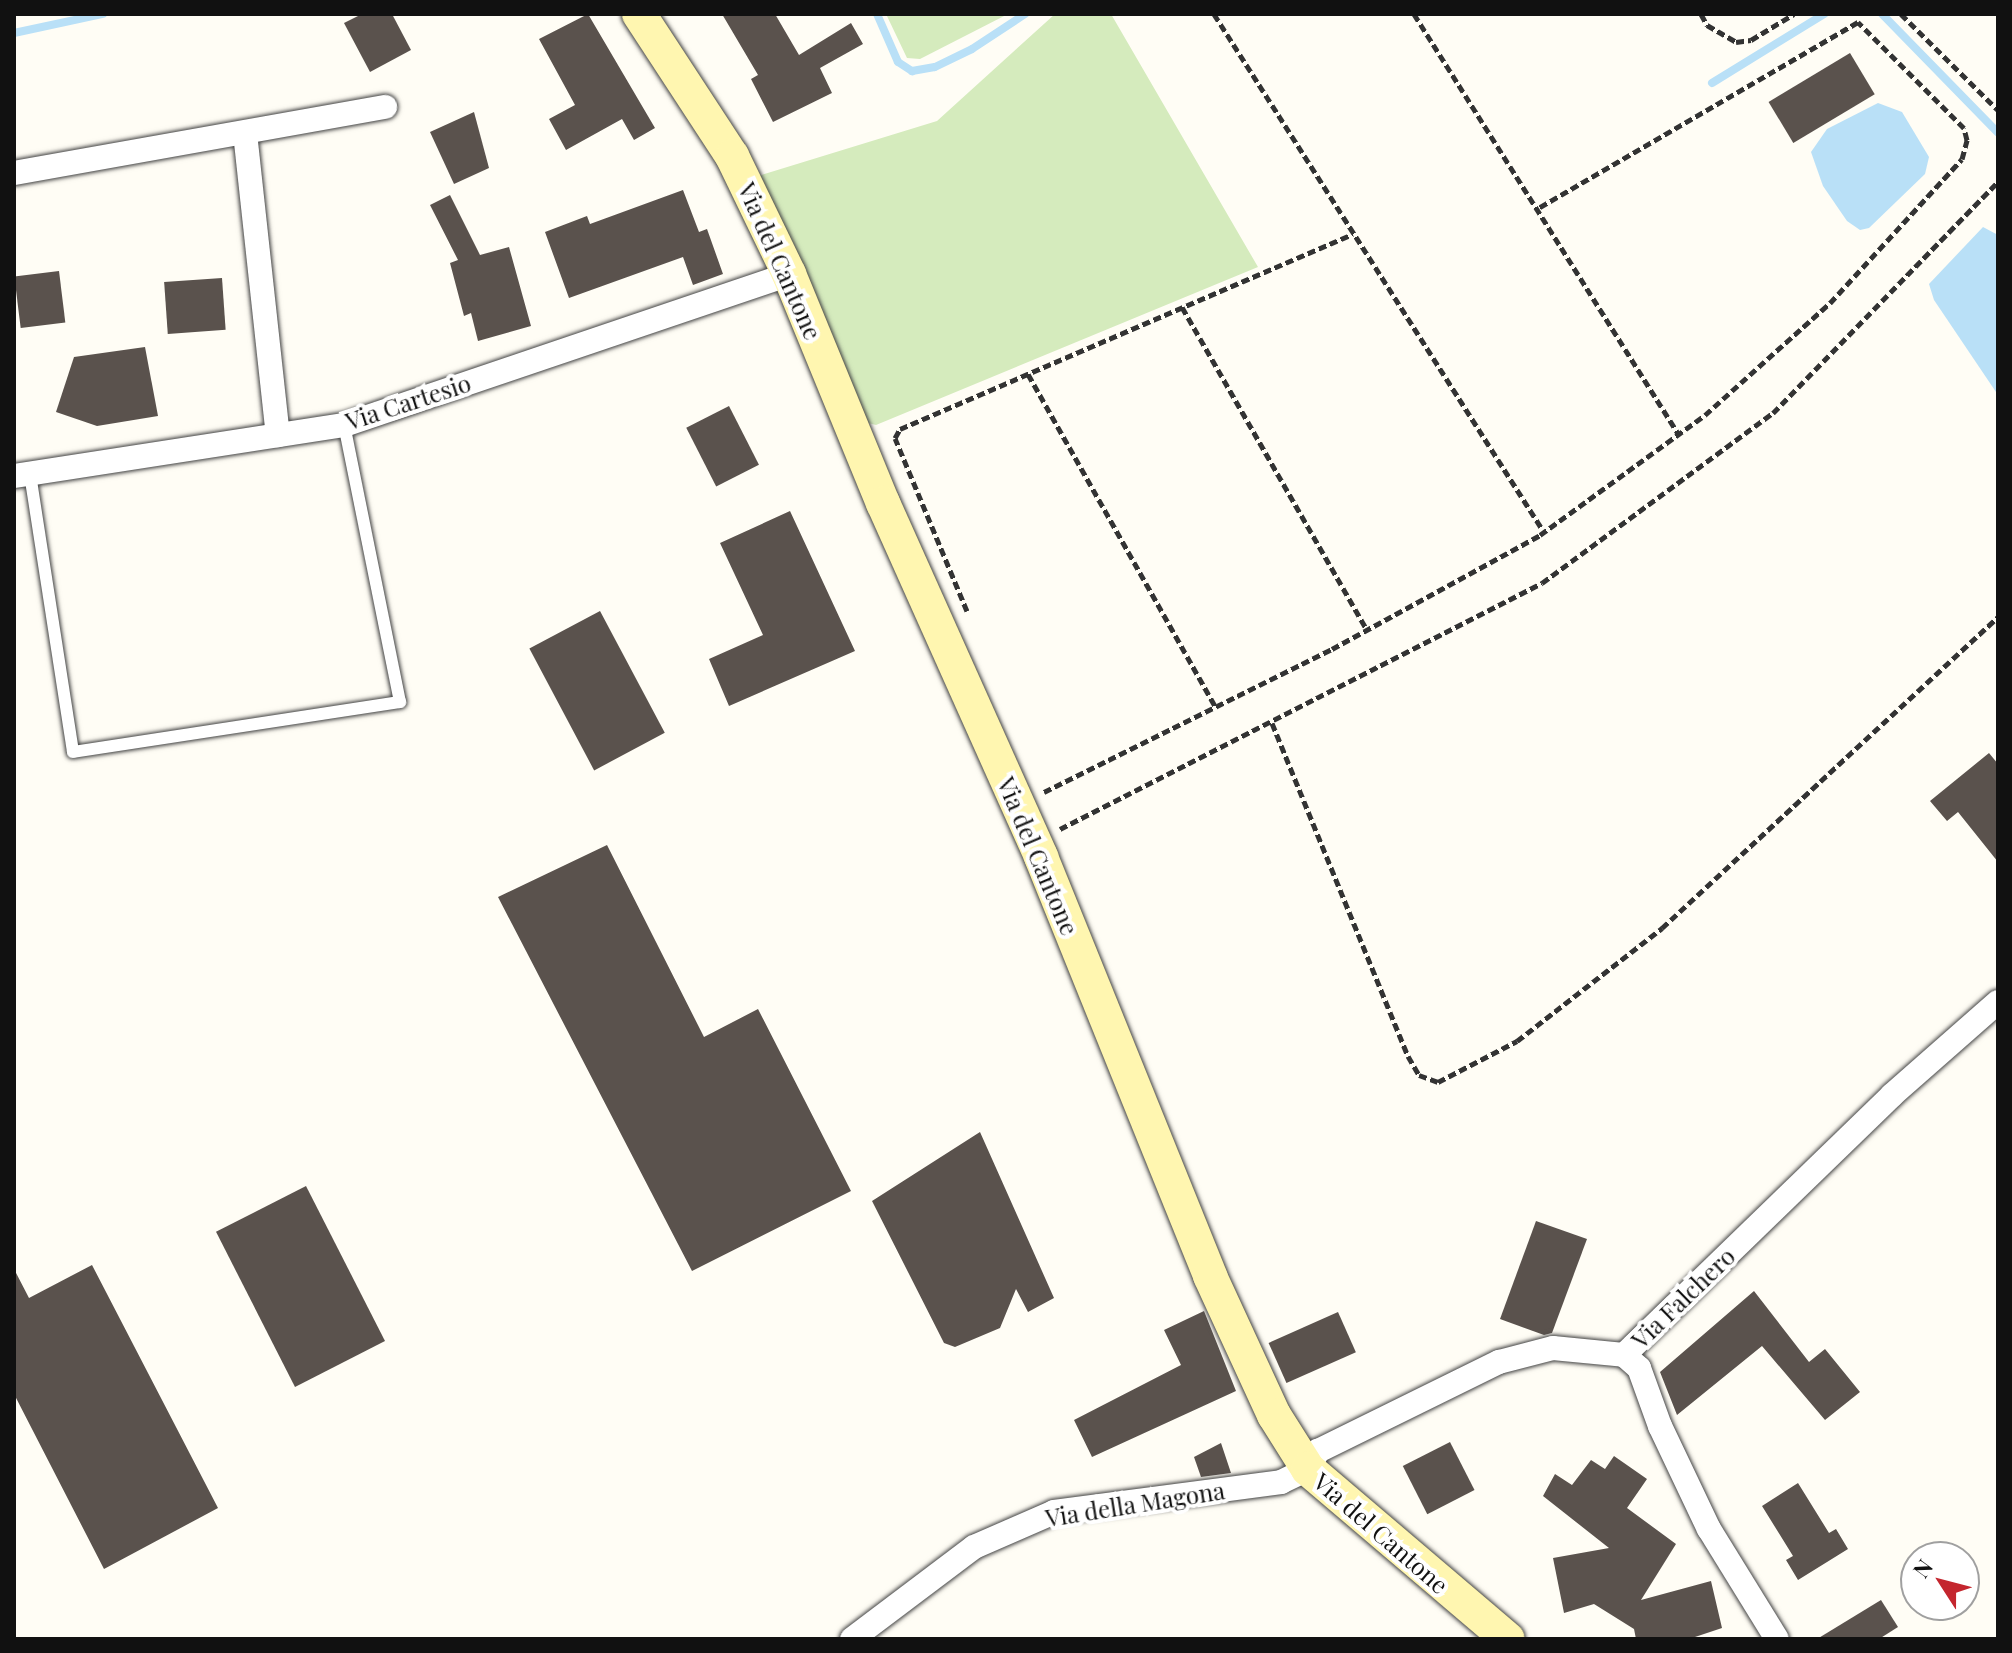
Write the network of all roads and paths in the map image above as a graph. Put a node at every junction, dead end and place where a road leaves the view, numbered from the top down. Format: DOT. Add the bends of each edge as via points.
graph roads {
  1 [pos="639,14"];
  2 [pos="1214,14"];
  3 [pos="1414,14"];
  4 [pos="1701,14"];
  5 [pos="1794,14"];
  6 [pos="1901,14"];
  7 [pos="385,107"];
  8 [pos="1998,110"];
  9 [pos="245,133"];
  10 [pos="14,173"];
  11 [pos="1998,182"];
  12 [pos="1537,209"];
  13 [pos="1353,234"];
  14 [pos="789,274"];
  15 [pos="1182,307"];
  16 [pos="1028,373"];
  17 [pos="344,425"];
  18 [pos="278,435"];
  19 [pos="1679,435"];
  20 [pos="22,475"];
  21 [pos="1544,532"];
  22 [pos="1998,617"];
  23 [pos="973,625"];
  24 [pos="1367,630"];
  25 [pos="1216,708"];
  26 [pos="1272,723"];
  27 [pos="1036,781"];
  28 [pos="1031,836"];
  29 [pos="1998,1002"];
  30 [pos="1624,1355"];
  31 [pos="1308,1469"];
  32 [pos="852,1639"];
  33 [pos="1508,1639"];
  34 [pos="1777,1639"];
  1 -- 14 [label="street, Via del Cantone" via="732,156"];
  2 -- 13 [label="path"];
  3 -- 12 [label="path"];
  4 -- 5 [label="path" via="1707,25 1736,42 1751,40"];
  6 -- 8 [label="path"];
  7 -- 9 [label="street"];
  9 -- 10 [label="street"];
  9 -- 18 [label="street"];
  11 -- 26 [label="path" via="1773,413 1673,488 1542,583"];
  12 -- 19 [label="path"];
  12 -- 19 [label="path" via="1858,22 1964,128 1967,150 1962,159 1830,303"];
  13 -- 15 [label="path"];
  13 -- 21 [label="path"];
  14 -- 17 [label="street, Via Cartesio"];
  14 -- 28 [label="street, Via del Cantone" via="883,503"];
  15 -- 16 [label="path"];
  15 -- 24 [label="path"];
  16 -- 23 [label="path" via="909,424 895,438"];
  16 -- 25 [label="path"];
  17 -- 18 [label="street, Via Cartesio"];
  17 -- 20 [label="lane" via="400,702 73,752"];
  18 -- 20 [label="street, Via Cartesio"];
  19 -- 21 [label="path"];
  21 -- 24 [label="path"];
  22 -- 26 [label="path" via="1662,928 1517,1041 1438,1082 1419,1075 1408,1056"];
  24 -- 25 [label="path"];
  25 -- 27 [label="path" via="1068,783 1039,794"];
  26 -- 28 [label="path" via="1064,828"];
  28 -- 31 [label="street, Via del Cantone" via="1210,1276 1274,1415"];
  29 -- 30 [label="street, Via Falchero" via="1892,1095"];
  30 -- 31 [label="street, Via Falchero" via="1553,1348 1499,1362 1318,1451"];
  30 -- 34 [label="street" via="1639,1368 1709,1529"];
  31 -- 32 [label="street, Via della Magona" via="1281,1482 1054,1512 1004,1531"];
  31 -- 33 [label="street, Via del Cantone"];
}
